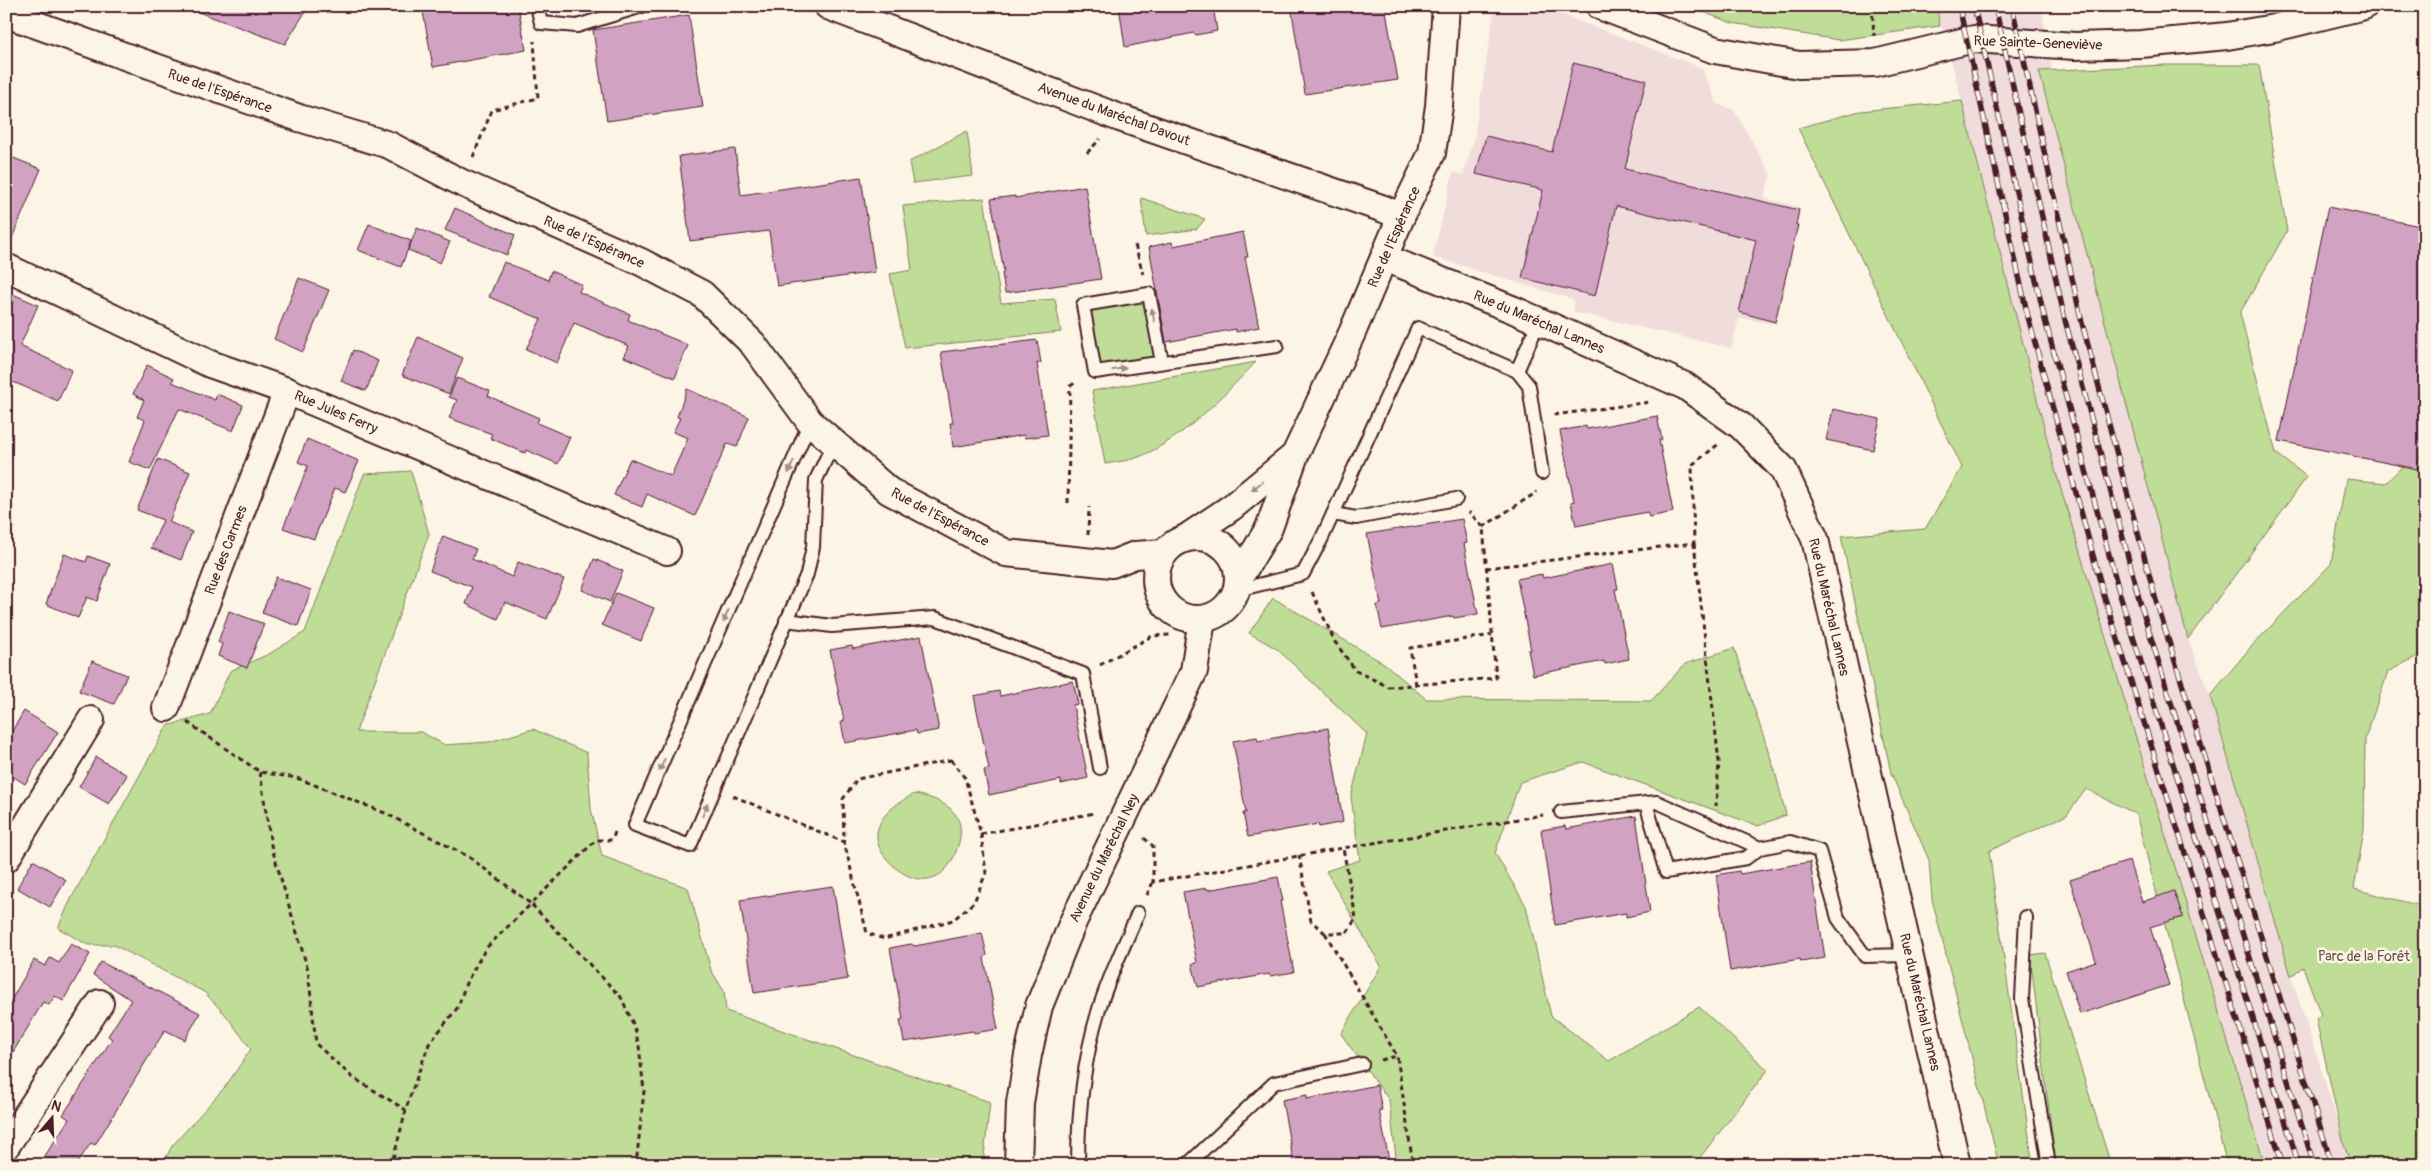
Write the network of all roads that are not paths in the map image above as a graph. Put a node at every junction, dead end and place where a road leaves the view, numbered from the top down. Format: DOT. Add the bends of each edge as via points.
graph roads {
  1 [pos="537,6"];
  2 [pos="642,6"];
  3 [pos="828,6"];
  4 [pos="1446,6"];
  5 [pos="1600,6"];
  6 [pos="2364,6"];
  7 [pos="6,14"];
  8 [pos="1401,217"];
  9 [pos="1385,258"];
  10 [pos="6,267"];
  11 [pos="1540,321"];
  12 [pos="1277,346"];
  13 [pos="1162,362"];
  14 [pos="1517,372"];
  15 [pos="287,391"];
  16 [pos="810,422"];
  17 [pos="834,442"];
  18 [pos="1295,455"];
  19 [pos="1542,473"];
  20 [pos="1456,499"];
  21 [pos="1333,514"];
  22 [pos="1186,538"];
  23 [pos="668,551"];
  24 [pos="1164,553"];
  25 [pos="1112,564"];
  26 [pos="1238,584"];
  27 [pos="1158,592"];
  28 [pos="786,620"];
  29 [pos="1202,620"];
  30 [pos="166,708"];
  31 [pos="91,720"];
  32 [pos="1100,768"];
  33 [pos="1646,803"];
  34 [pos="1561,812"];
  35 [pos="1760,848"];
  36 [pos="6,859"];
  37 [pos="1138,913"];
  38 [pos="2026,917"];
  39 [pos="1909,955"];
  40 [pos="100,1003"];
  41 [pos="1362,1064"];
  42 [pos="6,1146"];
  43 [pos="1018,1165"];
  44 [pos="1078,1165"];
  45 [pos="1187,1165"];
  46 [pos="1957,1165"];
  47 [pos="2049,1165"];
  1 -- 2 [label="lane" via="542,23 577,26"];
  3 -- 8 [label="street, Avenue du Maréchal Davout" via="1120,118"];
  4 -- 8 [label="street, Rue de l'Espérance" via="1432,154"];
  5 -- 6 [label="street, Rue Sainte-Geneviève" via="1715,50 1799,65 1875,63 1974,39 2075,46 2227,36"];
  7 -- 16 [label="street, Rue de l'Espérance" via="290,115 389,145 462,183 641,262 702,294 753,344"];
  8 -- 9 [label="street, Rue de l'Espérance"];
  9 -- 11 [label="street, Rue du Maréchal Lannes"];
  9 -- 18 [label="street, Rue de l'Espérance"];
  10 -- 15 [label="street, Rue Jules Ferry" via="210,364"];
  11 -- 14 [label="lane"];
  11 -- 39 [label="street, Rue du Maréchal Lannes" via="1685,386 1741,426 1783,469 1815,539"];
  12 -- 13 [label="lane"];
  13 -- 13 [label="lane, one-way" via="1149,294 1083,305 1096,372"];
  14 -- 19 [label="lane" via="1529,386"];
  14 -- 21 [label="lane" via="1418,328"];
  15 -- 23 [label="street, Rue Jules Ferry"];
  15 -- 30 [label="street, Rue des Carmes"];
  16 -- 17 [label="street, Rue de l'Espérance"];
  16 -- 28 [label="lane, one-way" via="635,825 690,846"];
  17 -- 25 [label="street, Rue de l'Espérance" via="889,490 1006,553"];
  17 -- 28 [label="lane" via="816,480 813,547 807,574"];
  18 -- 22 [label="street, Rue de l'Espérance, one-way" via="1232,507"];
  18 -- 26 [label="street, Rue de l'Espérance" via="1269,528"];
  20 -- 21 [label="lane" via="1356,518"];
  21 -- 26 [label="lane" via="1303,574"];
  22 -- 24 [label="street"];
  22 -- 26 [label="street" via="1205,538 1222,545 1237,565"];
  24 -- 25 [label="street, Rue de l'Espérance" via="1134,555"];
  24 -- 27 [label="street" via="1155,578"];
  25 -- 27 [label="street, Rue de l'Espérance"];
  26 -- 29 [label="street" via="1232,601 1224,610"];
  27 -- 29 [label="street" via="1175,613 1188,619"];
  28 -- 32 [label="lane" via="832,626 935,618 1083,674"];
  29 -- 43 [label="street, Avenue du Maréchal Ney" via="1194,671 1073,922 1039,1006 1020,1103"];
  31 -- 36 [label="street"];
  33 -- 34 [label="lane"];
  33 -- 35 [label="lane" via="1657,802"];
  33 -- 35 [label="lane" via="1666,872 1746,858"];
  35 -- 39 [label="lane" via="1790,842 1818,851 1838,918 1865,956"];
  37 -- 44 [label="lane" via="1099,1008 1078,1129"];
  38 -- 47 [label="lane" via="2022,999"];
  39 -- 46 [label="street, Rue du Maréchal Lannes"];
  40 -- 42 [label="street"];
  41 -- 45 [label="lane" via="1274,1084"];
}
